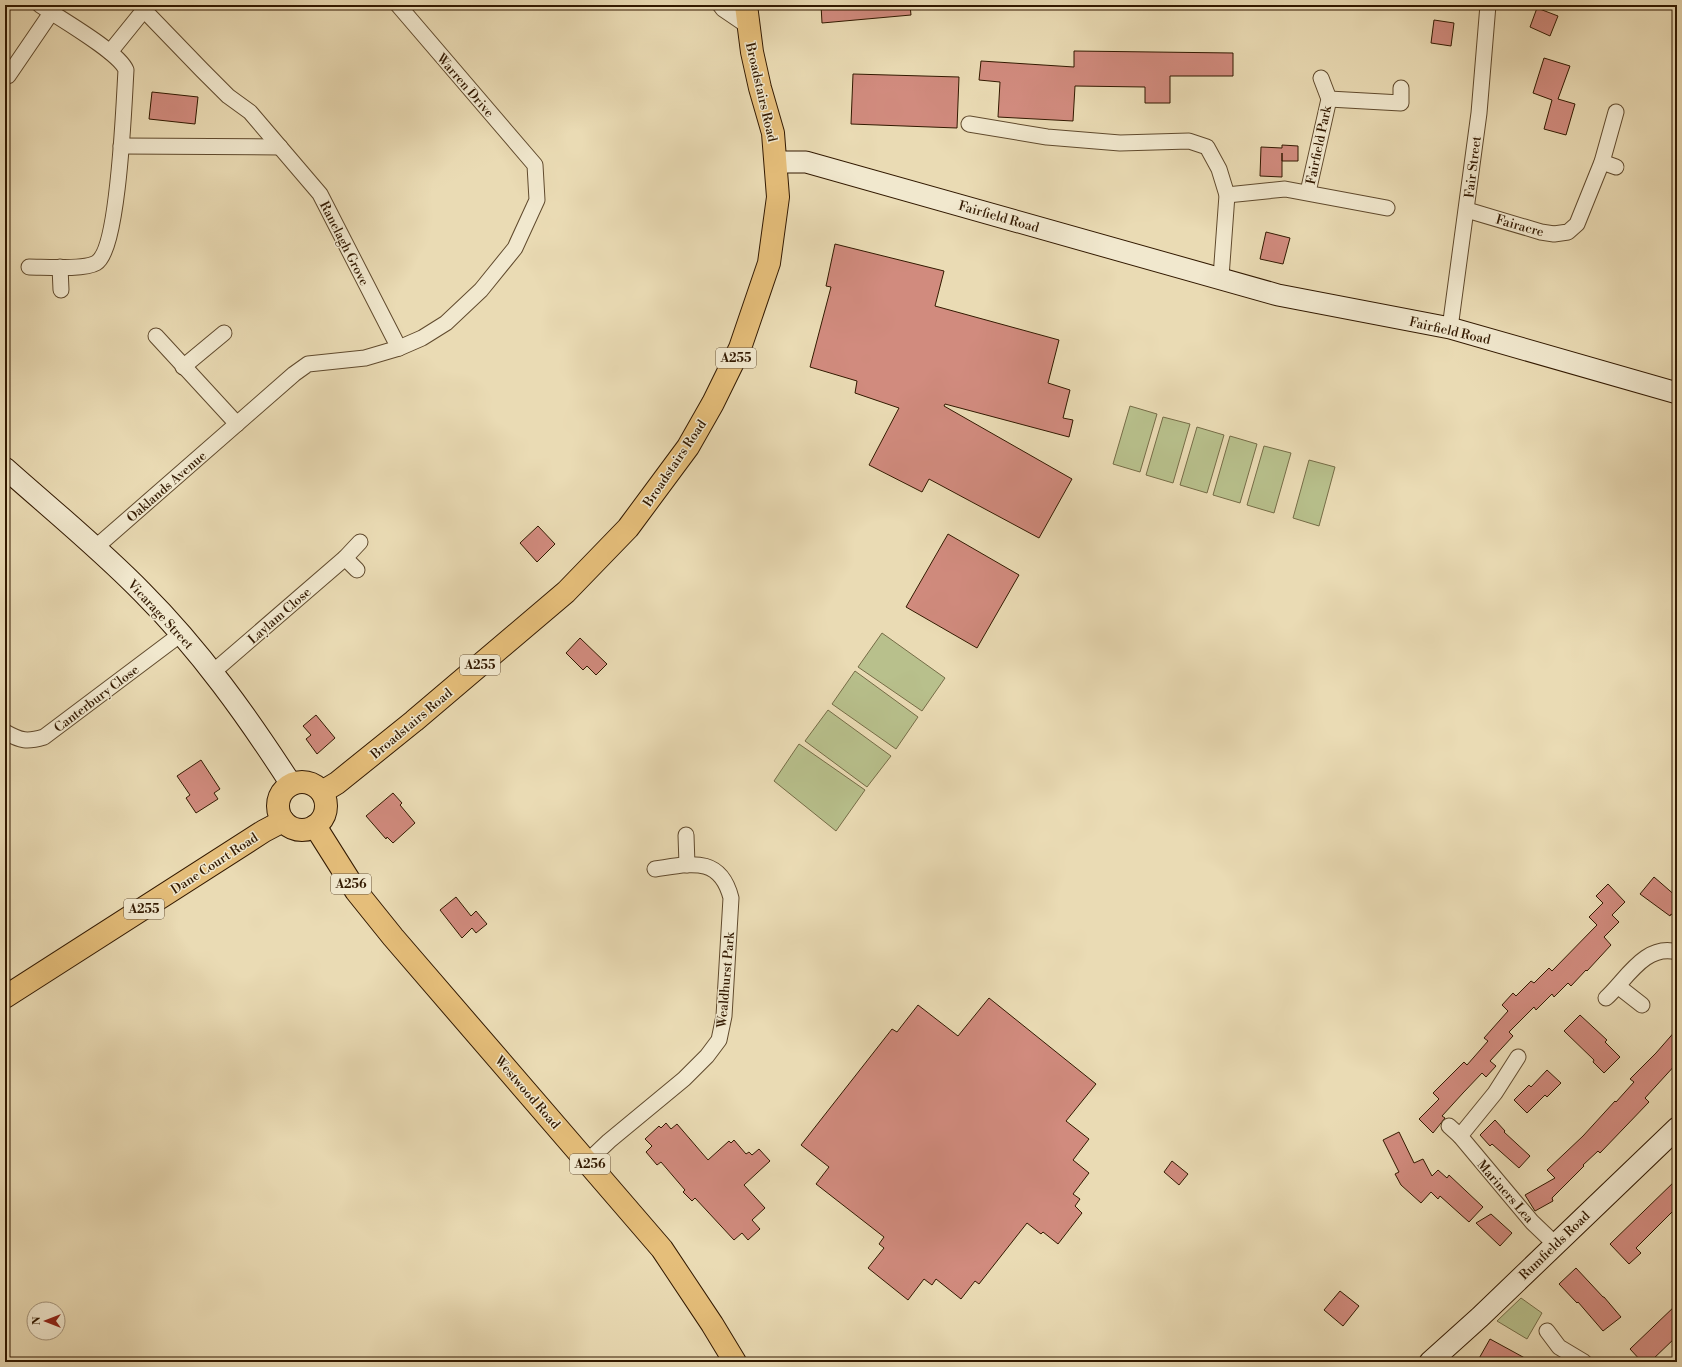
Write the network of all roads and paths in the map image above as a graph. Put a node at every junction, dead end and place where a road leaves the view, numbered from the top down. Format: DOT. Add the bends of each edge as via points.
graph roads {
  1 [pos="398,5"];
  2 [pos="720,5"];
  3 [pos="1488,5"];
  4 [pos="146,7"];
  5 [pos="46,9"];
  6 [pos="747,16"];
  7 [pos="110,52"];
  8 [pos="8,76"];
  9 [pos="1321,78"];
  10 [pos="1402,88"];
  11 [pos="1329,99"];
  12 [pos="1616,112"];
  13 [pos="969,124"];
  14 [pos="121,146"];
  15 [pos="280,147"];
  16 [pos="777,162"];
  17 [pos="1602,162"];
  18 [pos="535,165"];
  19 [pos="1616,167"];
  20 [pos="1308,192"];
  21 [pos="1227,195"];
  22 [pos="1387,208"];
  23 [pos="1467,210"];
  24 [pos="29,267"];
  25 [pos="60,267"];
  26 [pos="1221,278"];
  27 [pos="61,290"];
  28 [pos="1450,328"];
  29 [pos="224,333"];
  30 [pos="156,336"];
  31 [pos="399,348"];
  32 [pos="183,367"];
  33 [pos="1677,393"];
  34 [pos="237,424"];
  35 [pos="5,468"];
  36 [pos="360,542"];
  37 [pos="95,548"];
  38 [pos="345,558"];
  39 [pos="357,570"];
  40 [pos="181,634"];
  41 [pos="213,672"];
  42 [pos="5,732"];
  43 [pos="291,784"];
  44 [pos="322,792"];
  45 [pos="283,821"];
  46 [pos="316,826"];
  47 [pos="686,835"];
  48 [pos="687,865"];
  49 [pos="655,869"];
  50 [pos="1677,952"];
  51 [pos="1618,987"];
  52 [pos="5,997"];
  53 [pos="1606,998"];
  54 [pos="1642,1005"];
  55 [pos="1518,1057"];
  56 [pos="1677,1128"];
  57 [pos="588,1161"];
  58 [pos="1555,1244"];
  59 [pos="1547,1331"];
  60 [pos="735,1362"];
  61 [pos="1430,1362"];
  62 [pos="1584,1362"];
  1 -- 18 [label="street, Warren Drive"];
  2 -- 6 [label="street" via="723,9"];
  3 -- 23 [label="street, Fair Street" via="1479,113"];
  4 -- 7 [label="street, Ranelagh Grove"];
  4 -- 15 [label="street, Ranelagh Grove" via="202,70 228,96 250,112"];
  5 -- 7 [label="street"];
  5 -- 8 [label="street"];
  6 -- 16 [label="main road, Broadstairs Road / A255" via="760,88 774,133"];
  7 -- 14 [label="street" via="126,70"];
  9 -- 11 [label="street, Fairfield Park"];
  10 -- 11 [label="street, Fairfield Park" via="1401,103"];
  11 -- 20 [label="street, Fairfield Park"];
  12 -- 17 [label="street, Fairacre"];
  13 -- 21 [label="street" via="1048,137 1105,142 1189,141 1207,147 1220,169"];
  14 -- 15 [label="street"];
  14 -- 25 [label="street" via="115,206 102,258 96,264"];
  15 -- 31 [label="street, Ranelagh Grove" via="320,194"];
  16 -- 26 [label="street, Fairfield Road" via="806,162"];
  16 -- 44 [label="main road, Broadstairs Road / A255" via="778,197 769,263 740,348 688,447 628,528 566,592 414,721 337,783"];
  17 -- 19 [label="street"];
  17 -- 23 [label="street, Fairacre" via="1577,224 1568,232 1541,232"];
  18 -- 31 [label="street, Oaklands Avenue" via="537,200 515,248 481,290 446,323"];
  20 -- 21 [label="street, Fairfield Park" via="1285,188"];
  20 -- 22 [label="street, Fairfield Park"];
  21 -- 26 [label="street"];
  23 -- 28 [label="street, Fair Street"];
  24 -- 25 [label="street"];
  25 -- 27 [label="street"];
  26 -- 28 [label="street, Fairfield Road" via="1278,295"];
  28 -- 33 [label="street, Fairfield Road"];
  29 -- 32 [label="street"];
  30 -- 32 [label="street"];
  31 -- 34 [label="street, Oaklands Avenue" via="365,358 308,364"];
  32 -- 34 [label="street"];
  34 -- 37 [label="street, Oaklands Avenue"];
  35 -- 37 [label="street, Vicarage Street"];
  36 -- 38 [label="street, Laylam Close"];
  37 -- 40 [label="street, Vicarage Street" via="142,592"];
  38 -- 39 [label="street"];
  38 -- 41 [label="street, Laylam Close"];
  40 -- 41 [label="street, Vicarage Street"];
  40 -- 42 [label="street, Canterbury Close" via="44,737 32,741 18,740"];
  41 -- 43 [label="street, Vicarage Street" via="259,734"];
  43 -- 44 [label="main road" via="304,782"];
  43 -- 45 [label="main road" via="278,801"];
  44 -- 46 [label="main road" via="326,799 325,814"];
  45 -- 46 [label="main road" via="295,829"];
  45 -- 52 [label="main road, Dane Court Road / A255"];
  46 -- 57 [label="main road, Westwood Road / A256" via="356,891 393,937"];
  47 -- 48 [label="street"];
  48 -- 49 [label="street, Wealdhurst Park"];
  48 -- 57 [label="street, Wealdhurst Park" via="707,867 720,874 728,886 731,898 724,1016 719,1040 684,1079"];
  50 -- 51 [label="street" via="1668,950 1650,954 1636,965"];
  51 -- 53 [label="street"];
  51 -- 54 [label="street"];
  55 -- 58 [label="street, Mariners Lea" via="1495,1093 1454,1131 1532,1222"];
  56 -- 58 [label="street, Rumfields Road"];
  57 -- 60 [label="main road, Westwood Road / A256" via="662,1249"];
  58 -- 61 [label="street, Rumfields Road"];
  59 -- 62 [label="street" via="1559,1347"];
}
